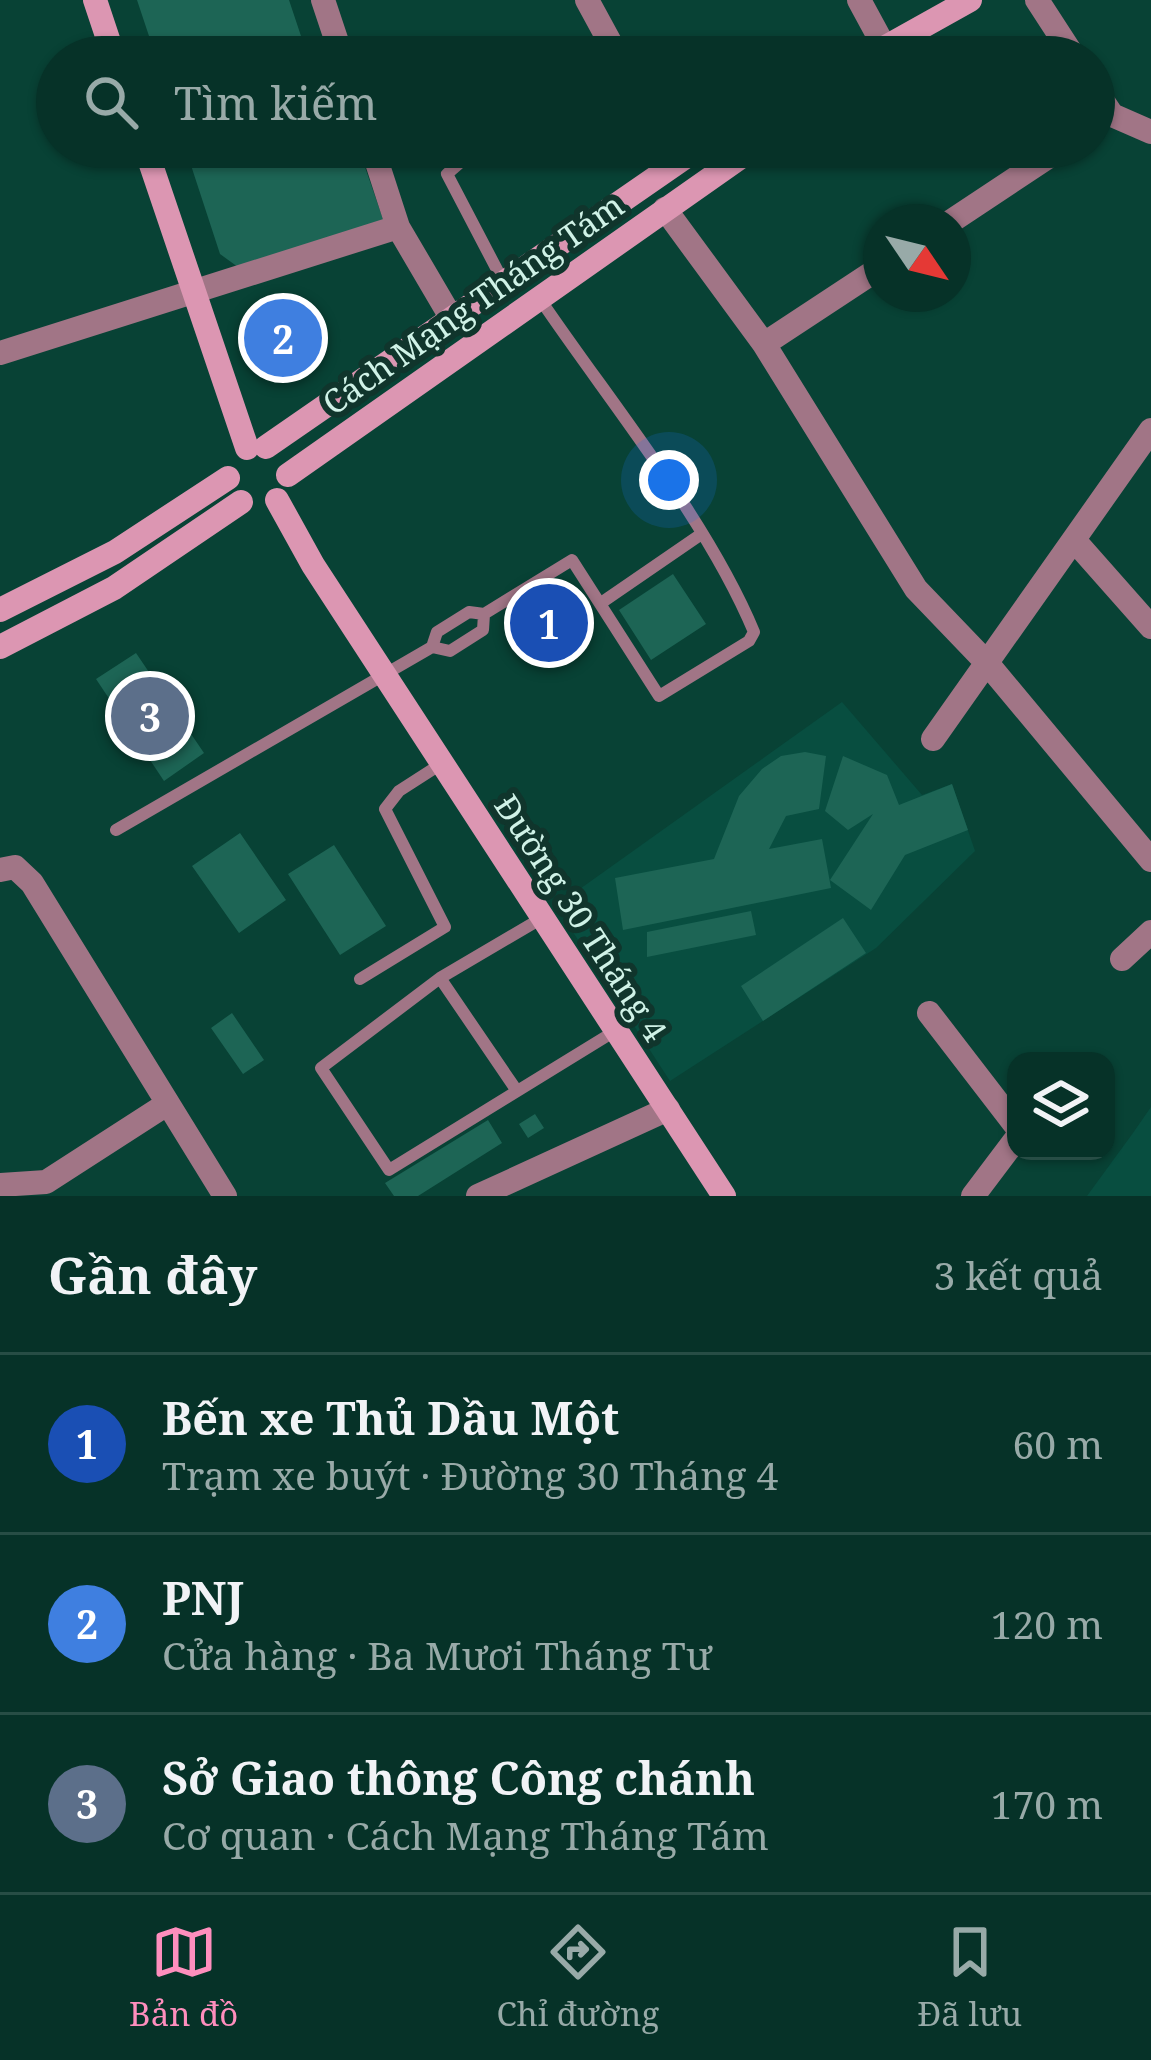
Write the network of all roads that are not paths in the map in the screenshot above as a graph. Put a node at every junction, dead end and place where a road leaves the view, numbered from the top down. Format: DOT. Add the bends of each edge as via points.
graph roads {
  1 [pos="94,0"];
  2 [pos="323,0"];
  3 [pos="587,0"];
  4 [pos="859,0"];
  5 [pos="970,0"];
  6 [pos="1037,0"];
  7 [pos="107,36"];
  8 [pos="335,36"];
  9 [pos="607,36"];
  10 [pos="871,36"];
  11 [pos="906,36"];
  12 [pos="1060,36"];
  13 [pos="1115,124"];
  14 [pos="1151,131"];
  15 [pos="152,168"];
  16 [pos="378,168"];
  17 [pos="454,168"];
  18 [pos="655,168"];
  19 [pos="724,168"];
  20 [pos="1032,168"];
  21 [pos="971,208"];
  22 [pos="665,209"];
  23 [pos="398,226"];
  24 [pos="863,279"];
  25 [pos="505,284"];
  26 [pos="196,294"];
  27 [pos="539,298"];
  28 [pos="452,319"];
  29 [pos="764,344"];
  30 [pos="0,352"];
  31 [pos="1151,430"];
  32 [pos="256,447"];
  33 [pos="288,475"];
  34 [pos="228,478"];
  35 [pos="277,500"];
  36 [pos="241,502"];
  37 [pos="700,535"];
  38 [pos="1074,540"];
  39 [pos="602,603"];
  40 [pos="0,610"];
  41 [pos="484,614"];
  42 [pos="1151,627"];
  43 [pos="0,647"];
  44 [pos="432,647"];
  45 [pos="987,663"];
  46 [pos="385,675"];
  47 [pos="933,740"];
  48 [pos="441,764"];
  49 [pos="116,830"];
  50 [pos="1151,860"];
  51 [pos="0,869"];
  52 [pos="542,918"];
  53 [pos="1151,932"];
  54 [pos="1122,959"];
  55 [pos="440,978"];
  56 [pos="360,979"];
  57 [pos="928,1013"];
  58 [pos="615,1030"];
  59 [pos="517,1091"];
  60 [pos="167,1104"];
  61 [pos="668,1109"];
  62 [pos="1007,1114"];
  63 [pos="1007,1151"];
  64 [pos="0,1185"];
  65 [pos="225,1196"];
  66 [pos="478,1196"];
  67 [pos="724,1196"];
  68 [pos="973,1196"];
  1 -- 7 [label="main road"];
  2 -- 8 [label="street"];
  3 -- 9 [label="street"];
  4 -- 10 [label="street"];
  5 -- 11 [label="main road"];
  6 -- 12 [label="street"];
  13 -- 14 [label="street"];
  15 -- 26 [label="main road"];
  16 -- 23 [label="street"];
  17 -- 25 [label="lane" via="447,174"];
  18 -- 25 [label="main road, Cách Mạng Tháng Tám"];
  19 -- 22 [label="main road, Cách Mạng Tháng Tám"];
  20 -- 21 [label="street"];
  22 -- 27 [label="main road, Cách Mạng Tháng Tám"];
  22 -- 29 [label="street"];
  23 -- 26 [label="street"];
  23 -- 28 [label="street"];
  24 -- 29 [label="street"];
  25 -- 28 [label="main road, Cách Mạng Tháng Tám"];
  26 -- 30 [label="street"];
  26 -- 32 [label="main road"];
  27 -- 33 [label="main road, Cách Mạng Tháng Tám"];
  27 -- 37 [label="lane"];
  28 -- 32 [label="main road, Cách Mạng Tháng Tám"];
  29 -- 45 [label="street" via="916,589"];
  31 -- 38 [label="street"];
  32 -- 33 [label="main road" via="282,457"];
  32 -- 34 [label="main road" via="232,460"];
  33 -- 35 [label="main road"];
  34 -- 36 [label="main road"];
  34 -- 40 [label="main road" via="116,552"];
  35 -- 36 [label="main road"];
  35 -- 46 [label="main road, Đường 30 Tháng 4"];
  36 -- 43 [label="main road" via="114,588"];
  37 -- 39 [label="lane"];
  37 -- 39 [label="lane" via="748,617 749,641 658,696"];
  38 -- 42 [label="street"];
  38 -- 45 [label="street"];
  39 -- 41 [label="lane" via="572,560"];
  41 -- 44 [label="lane" via="469,612 437,632"];
  41 -- 44 [label="lane" via="483,630 450,652"];
  44 -- 46 [label="lane"];
  45 -- 47 [label="street"];
  45 -- 50 [label="street"];
  46 -- 48 [label="main road, Đường 30 Tháng 4"];
  46 -- 49 [label="lane"];
  48 -- 52 [label="main road, Đường 30 Tháng 4"];
  48 -- 56 [label="lane" via="385,809 446,927"];
  51 -- 60 [label="street" via="15,867 32,883"];
  52 -- 55 [label="lane"];
  52 -- 58 [label="main road, Đường 30 Tháng 4"];
  53 -- 54 [label="street"];
  55 -- 59 [label="lane"];
  55 -- 59 [label="lane" via="321,1068 378,1154 389,1170"];
  57 -- 62 [label="street"];
  58 -- 59 [label="lane"];
  58 -- 61 [label="main road, Đường 30 Tháng 4"];
  60 -- 64 [label="street" via="46,1183"];
  60 -- 65 [label="street"];
  61 -- 66 [label="street"];
  61 -- 67 [label="main road, Đường 30 Tháng 4"];
  63 -- 68 [label="street"];
}
